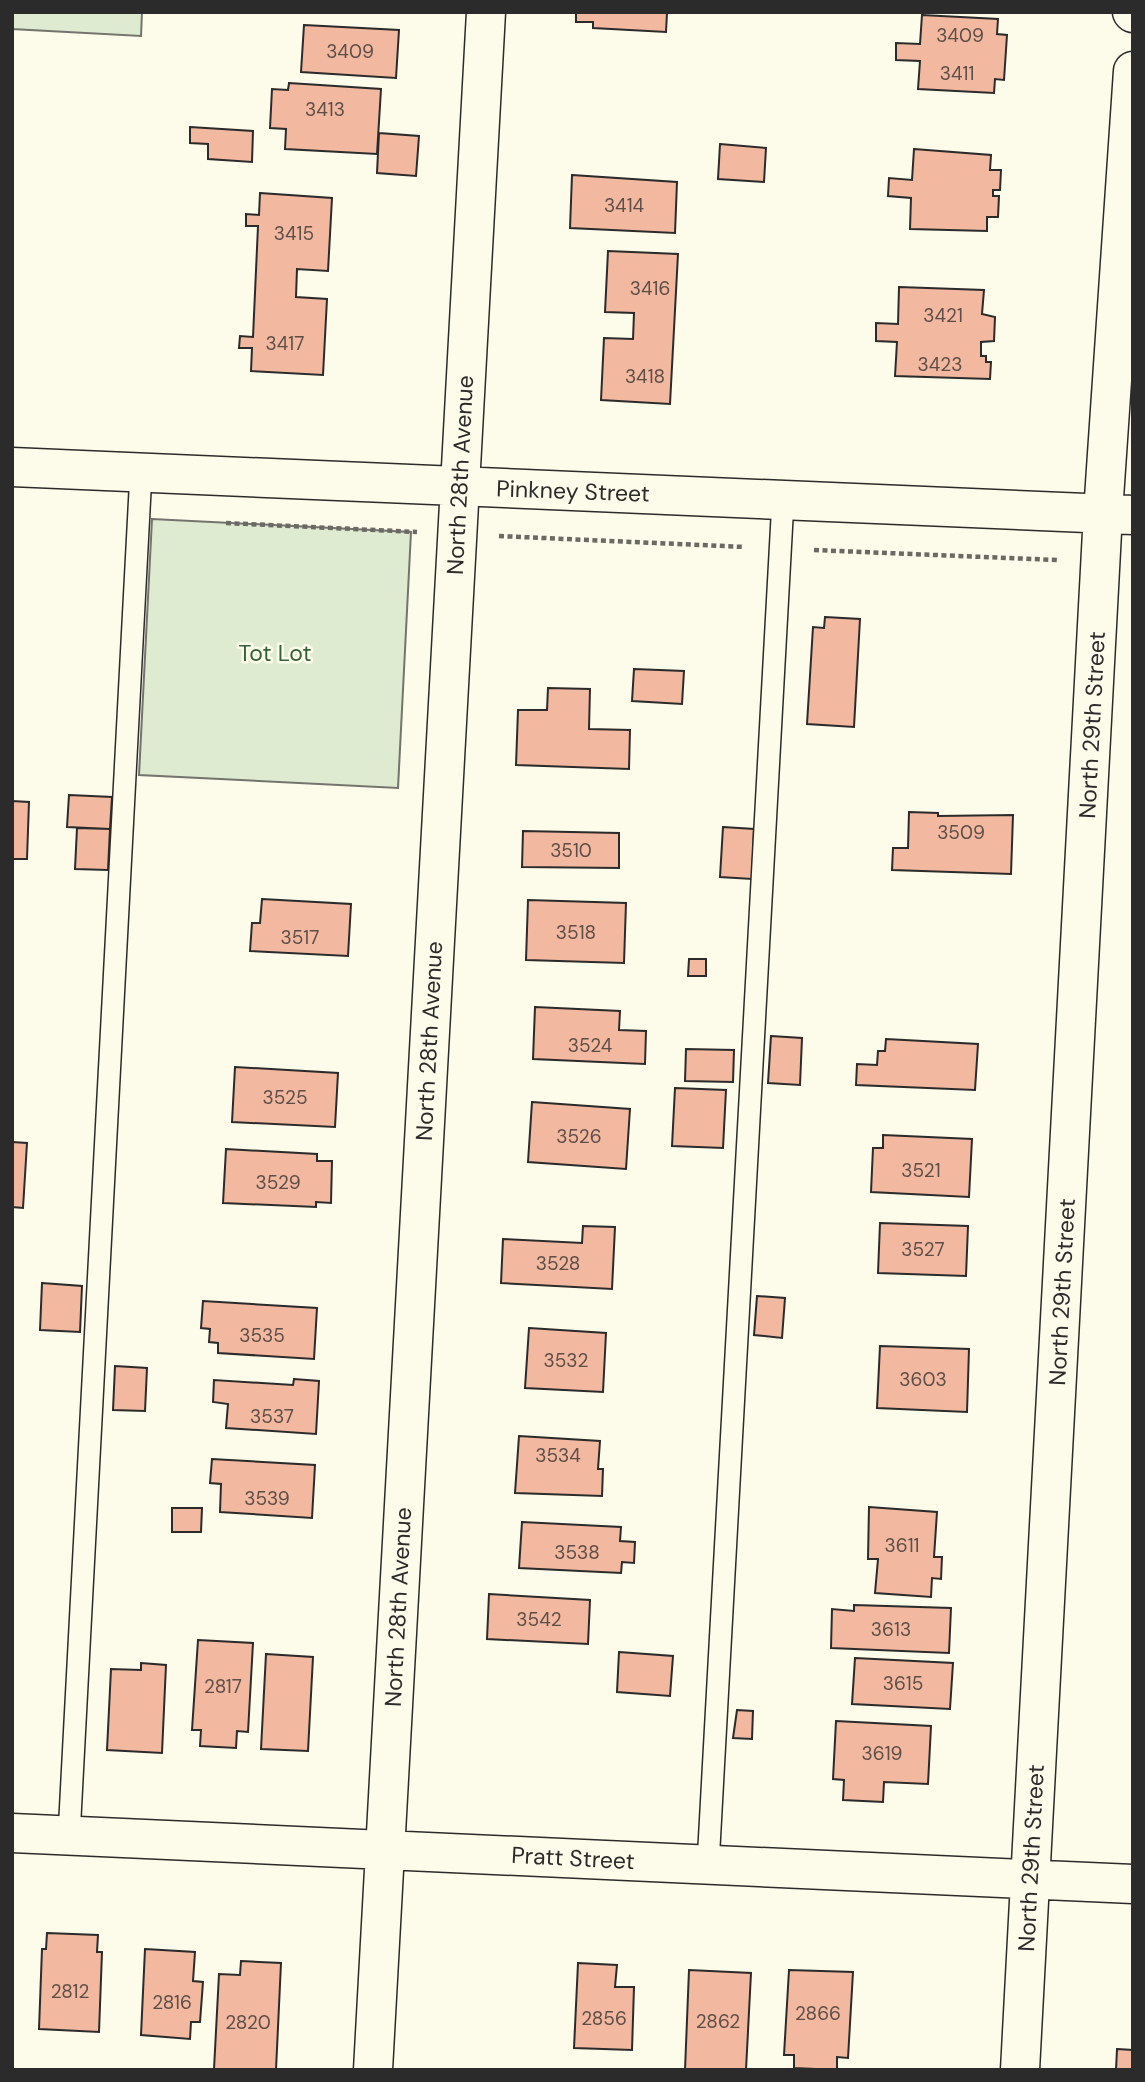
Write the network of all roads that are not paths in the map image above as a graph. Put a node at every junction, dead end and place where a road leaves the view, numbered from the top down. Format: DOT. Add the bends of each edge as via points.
graph roads {
  1 [pos="486,12"];
  2 [pos="1133,71"];
  3 [pos="12,467"];
  4 [pos="141,472"];
  5 [pos="459,486"];
  6 [pos="783,500"];
  7 [pos="1118,514"];
  8 [pos="12,1833"];
  9 [pos="69,1836"];
  10 [pos="385,1850"];
  11 [pos="708,1865"];
  12 [pos="1030,1879"];
  13 [pos="1133,1884"];
  14 [pos="373,2070"];
  15 [pos="1020,2070"];
  1 -- 5 [label="street, North 28th Avenue"];
  2 -- 7 [label="street, North 29th Street"];
  3 -- 4 [label="street, Pinkney Street"];
  4 -- 5 [label="street, Pinkney Street"];
  4 -- 9 [label="lane"];
  5 -- 6 [label="street, Pinkney Street"];
  5 -- 10 [label="street, North 28th Avenue"];
  6 -- 7 [label="street, Pinkney Street"];
  6 -- 11 [label="lane"];
  7 -- 12 [label="street, North 29th Street" via="1100,562"];
  8 -- 9 [label="street, Pratt Street"];
  9 -- 10 [label="street, Pratt Street"];
  10 -- 11 [label="street, Pratt Street"];
  10 -- 14 [label="street, North 28th Avenue"];
  11 -- 12 [label="street, Pratt Street"];
  12 -- 13 [label="street, Pratt Street"];
  12 -- 15 [label="street, North 29th Street"];
}
